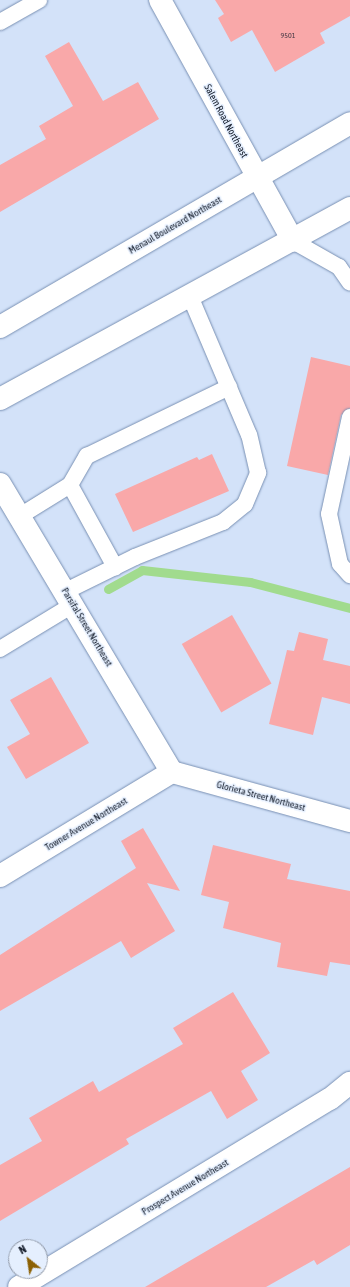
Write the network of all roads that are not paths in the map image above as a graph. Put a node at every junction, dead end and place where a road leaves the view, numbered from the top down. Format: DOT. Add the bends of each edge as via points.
graph roads {
  1 [pos="39,0"];
  2 [pos="160,0"];
  3 [pos="0,22"];
  4 [pos="350,123"];
  5 [pos="256,178"];
  6 [pos="350,208"];
  7 [pos="293,241"];
  8 [pos="350,283"];
  9 [pos="190,296"];
  10 [pos="0,327"];
  11 [pos="229,387"];
  12 [pos="0,399"];
  13 [pos="350,417"];
  14 [pos="70,485"];
  15 [pos="2,492"];
  16 [pos="20,516"];
  17 [pos="115,567"];
  18 [pos="350,575"];
  19 [pos="70,598"];
  20 [pos="0,649"];
  21 [pos="172,772"];
  22 [pos="350,820"];
  23 [pos="0,876"];
  24 [pos="350,1083"];
  25 [pos="19,1287"];
  1 -- 3 [label="lane"];
  2 -- 5 [label="street, Salem Road Northeast"];
  4 -- 5 [label="street, Menaul Boulevard Northeast"];
  5 -- 7 [label="street, Salem Road Northeast"];
  5 -- 10 [label="street, Menaul Boulevard Northeast"];
  6 -- 7 [label="street"];
  7 -- 8 [label="lane" via="339,267"];
  7 -- 9 [label="street"];
  9 -- 11 [label="lane"];
  9 -- 12 [label="street"];
  11 -- 14 [label="lane" via="87,456"];
  11 -- 17 [label="lane" via="249,435 258,473 245,504 223,522"];
  13 -- 18 [label="lane" via="329,514 340,564"];
  14 -- 16 [label="lane"];
  14 -- 17 [label="lane"];
  15 -- 16 [label="street, Parsifal Street Northeast"];
  16 -- 19 [label="street, Parsifal Street Northeast"];
  17 -- 19 [label="lane"];
  19 -- 20 [label="lane"];
  19 -- 21 [label="street, Parsifal Street Northeast"];
  21 -- 22 [label="street, Glorieta Street Northeast"];
  21 -- 23 [label="street, Towner Avenue Northeast"];
  24 -- 25 [label="street, Prospect Avenue Northeast" via="330,1099"];
}
